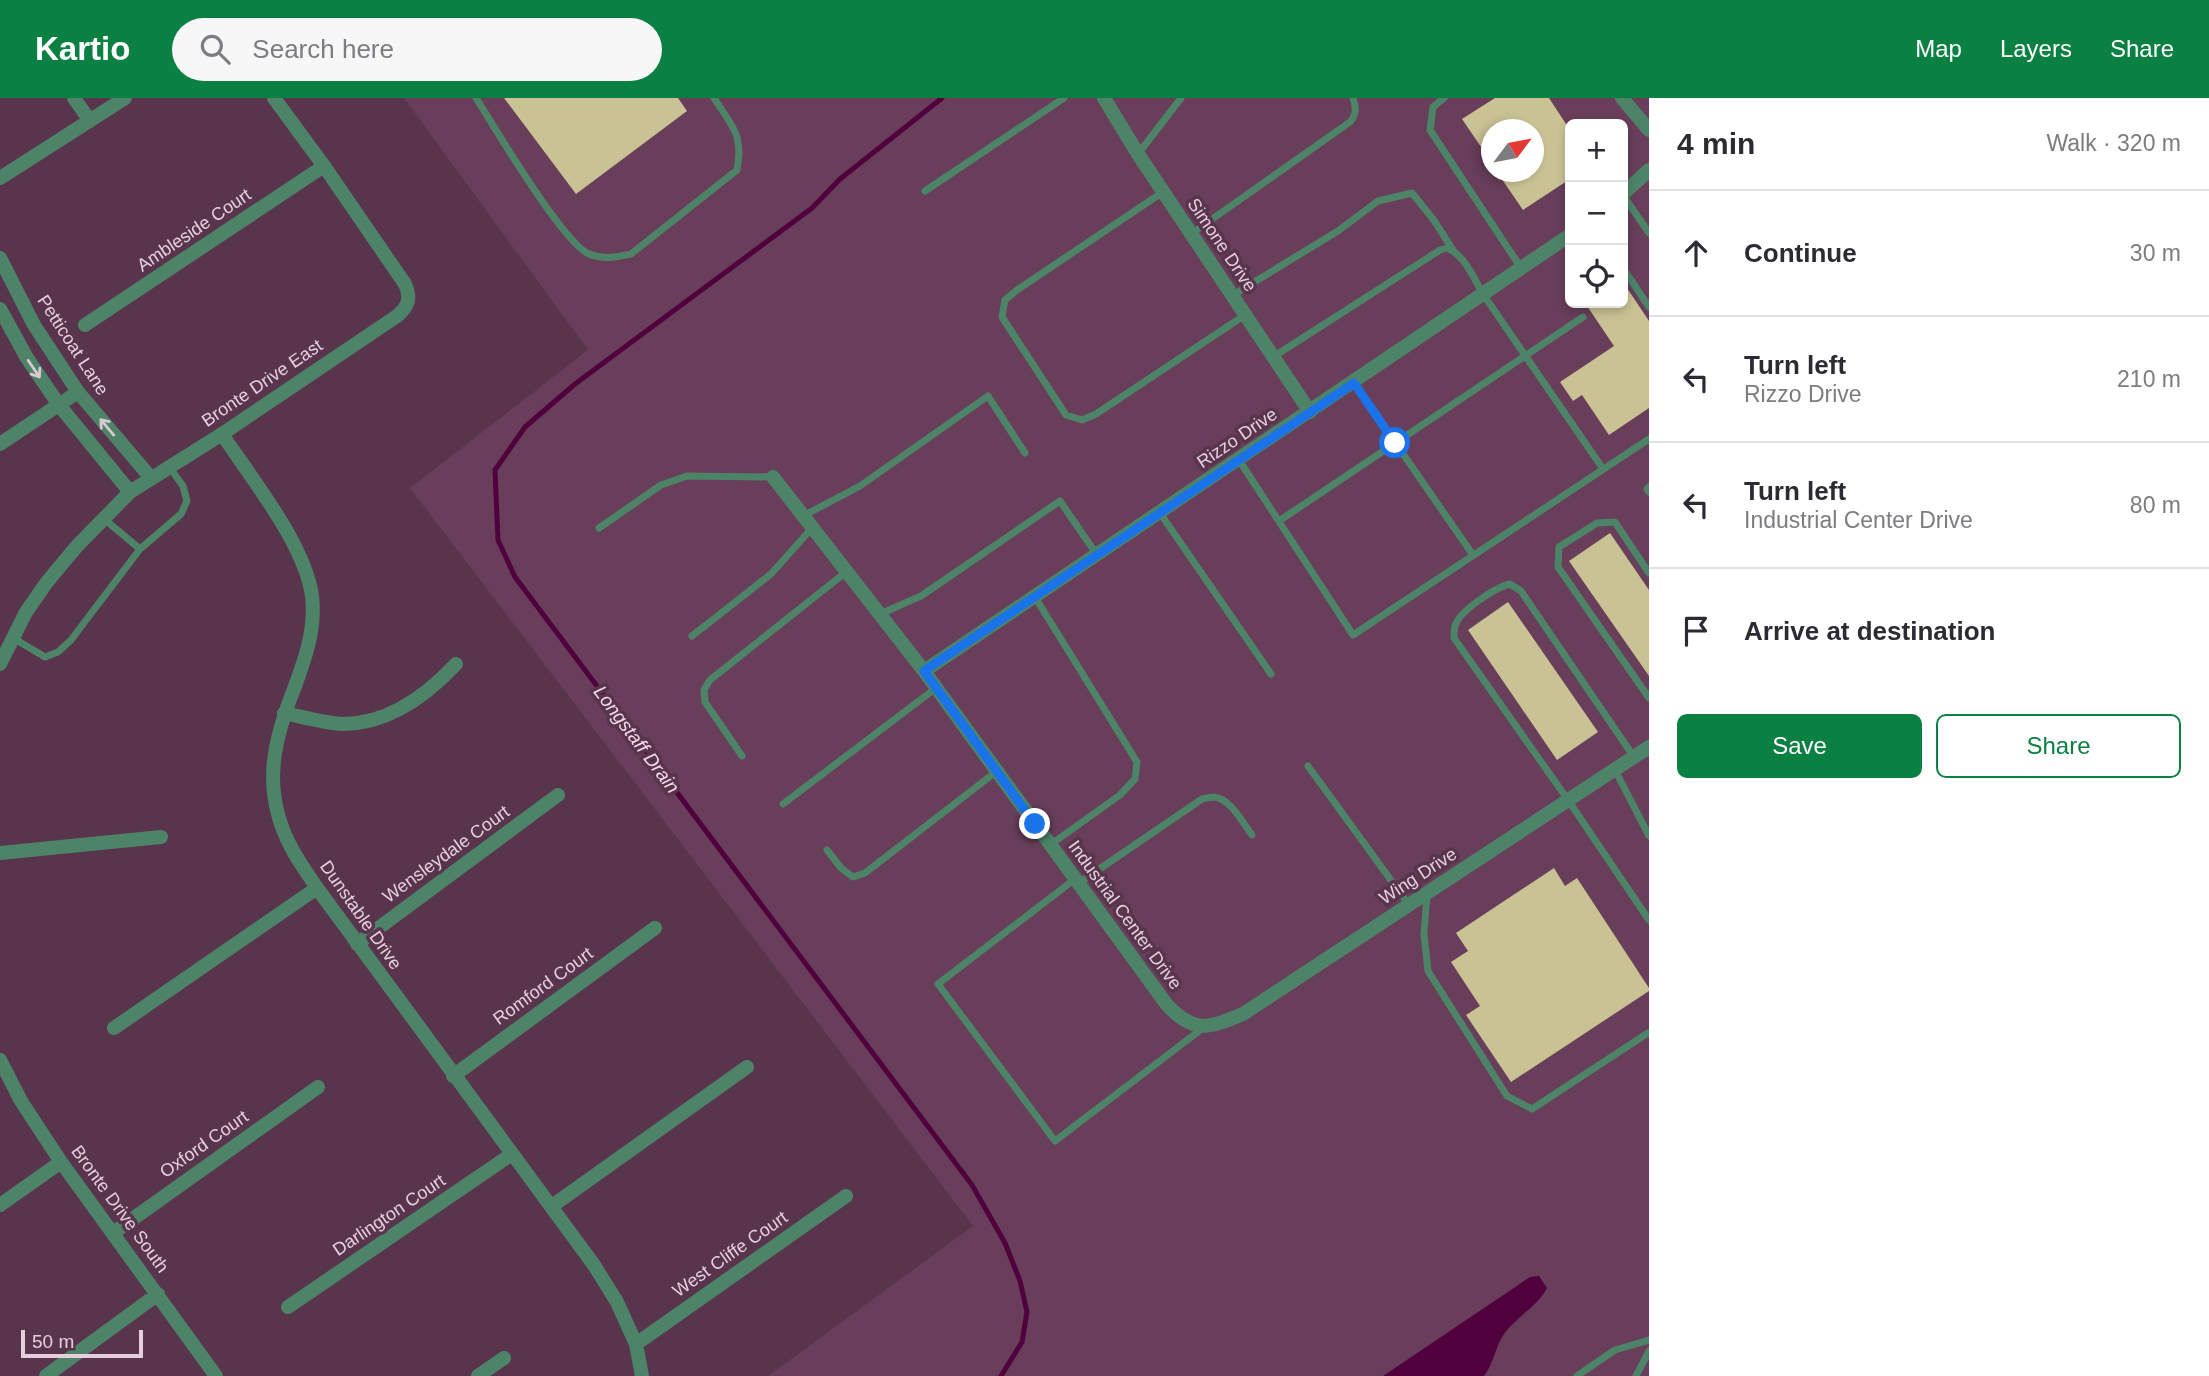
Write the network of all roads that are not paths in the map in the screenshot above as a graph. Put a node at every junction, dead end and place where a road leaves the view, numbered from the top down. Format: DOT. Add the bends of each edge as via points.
graph roads {
  1 [pos="74,98"];
  2 [pos="125,98"];
  3 [pos="274,98"];
  4 [pos="476,98"];
  5 [pos="714,98"];
  6 [pos="1064,98"];
  7 [pos="1104,98"];
  8 [pos="1181,98"];
  9 [pos="1353,98"];
  10 [pos="1444,98"];
  11 [pos="1622,98"];
  12 [pos="90,121"];
  13 [pos="1649,130"];
  14 [pos="1138,154"];
  15 [pos="324,166"];
  16 [pos="1649,170"];
  17 [pos="0,178"];
  18 [pos="1628,190"];
  19 [pos="925,191"];
  20 [pos="1163,192"];
  21 [pos="1628,202"];
  22 [pos="1648,231"];
  23 [pos="1191,234"];
  24 [pos="1565,238"];
  25 [pos="1453,250"];
  26 [pos="0,258"];
  27 [pos="1522,268"];
  28 [pos="1628,276"];
  29 [pos="1483,295"];
  30 [pos="1232,296"];
  31 [pos="1649,307"];
  32 [pos="0,309"];
  33 [pos="1245,315"];
  34 [pos="1583,317"];
  35 [pos="85,325"];
  36 [pos="1525,355"];
  37 [pos="1273,357"];
  38 [pos="1354,383"];
  39 [pos="78,393"];
  40 [pos="59,405"];
  41 [pos="1310,412"];
  42 [pos="222,434"];
  43 [pos="1649,439"];
  44 [pos="1395,443"];
  45 [pos="0,444"];
  46 [pos="1025,453"];
  47 [pos="1239,460"];
  48 [pos="169,467"];
  49 [pos="1603,469"];
  50 [pos="773,477"];
  51 [pos="151,478"];
  52 [pos="130,492"];
  53 [pos="1160,513"];
  54 [pos="103,519"];
  55 [pos="808,521"];
  56 [pos="1279,521"];
  57 [pos="599,528"];
  58 [pos="140,549"];
  59 [pos="1097,555"];
  60 [pos="1473,555"];
  61 [pos="847,572"];
  62 [pos="1649,573"];
  63 [pos="1035,597"];
  64 [pos="880,614"];
  65 [pos="692,636"];
  66 [pos="12,638"];
  67 [pos="0,664"];
  68 [pos="456,664"];
  69 [pos="924,671"];
  70 [pos="1271,674"];
  71 [pos="936,688"];
  72 [pos="1649,698"];
  73 [pos="284,713"];
  74 [pos="1649,747"];
  75 [pos="743,755"];
  76 [pos="1634,757"];
  77 [pos="1308,766"];
  78 [pos="1615,769"];
  79 [pos="997,771"];
  80 [pos="558,795"];
  81 [pos="1568,800"];
  82 [pos="782,804"];
  83 [pos="1252,835"];
  84 [pos="1649,836"];
  85 [pos="161,837"];
  86 [pos="1050,845"];
  87 [pos="827,850"];
  88 [pos="0,853"];
  89 [pos="1077,881"];
  90 [pos="317,888"];
  91 [pos="1427,893"];
  92 [pos="1409,905"];
  93 [pos="1649,920"];
  94 [pos="655,928"];
  95 [pos="357,944"];
  96 [pos="1204,1027"];
  97 [pos="114,1028"];
  98 [pos="1648,1033"];
  99 [pos="0,1060"];
  100 [pos="747,1067"];
  101 [pos="453,1076"];
  102 [pos="318,1087"];
  103 [pos="512,1154"];
  104 [pos="61,1162"];
  105 [pos="846,1196"];
  106 [pos="0,1205"];
  107 [pos="552,1206"];
  108 [pos="113,1233"];
  109 [pos="158,1294"];
  110 [pos="288,1307"];
  111 [pos="1649,1340"];
  112 [pos="636,1343"];
  113 [pos="1649,1351"];
  114 [pos="504,1358"];
  115 [pos="46,1376"];
  116 [pos="216,1376"];
  117 [pos="478,1376"];
  118 [pos="642,1376"];
  119 [pos="1577,1376"];
  120 [pos="1636,1376"];
  1 -- 12 [label="street"];
  2 -- 12 [label="street"];
  3 -- 15 [label="street"];
  4 -- 5 [label="lane" via="562,230 588,254 610,258 631,254 737,170 737,133"];
  6 -- 19 [label="lane"];
  7 -- 14 [label="street, Simone Drive"];
  8 -- 14 [label="lane"];
  9 -- 23 [label="lane" via="1356,110 1350,122"];
  10 -- 27 [label="lane" via="1433,107 1430,130"];
  11 -- 13 [label="street"];
  12 -- 17 [label="street"];
  14 -- 20 [label="street, Simone Drive"];
  15 -- 35 [label="street, Ambleside Court"];
  15 -- 42 [label="street, Bronte Drive East" via="405,284 409,299 397,316"];
  16 -- 18 [label="street"];
  20 -- 23 [label="street, Simone Drive"];
  20 -- 33 [label="lane" via="1005,300 1002,317 1066,415 1082,420 1096,414"];
  21 -- 22 [label="lane"];
  23 -- 30 [label="street, Simone Drive"];
  24 -- 27 [label="street, Rizzo Drive"];
  25 -- 29 [label="lane"];
  25 -- 30 [label="lane" via="1412,193 1378,201"];
  25 -- 37 [label="lane" via="1440,250"];
  26 -- 39 [label="street, Petticoat Lane" via="34,325"];
  27 -- 29 [label="street, Rizzo Drive"];
  28 -- 31 [label="lane"];
  29 -- 36 [label="lane"];
  29 -- 38 [label="street, Rizzo Drive"];
  30 -- 33 [label="street, Simone Drive"];
  32 -- 40 [label="street, one-way"];
  33 -- 37 [label="street, Simone Drive"];
  34 -- 36 [label="lane"];
  36 -- 44 [label="lane"];
  36 -- 49 [label="lane"];
  37 -- 41 [label="street, Simone Drive"];
  38 -- 41 [label="street, Rizzo Drive"];
  38 -- 44 [label="lane"];
  39 -- 40 [label="street"];
  51 -- 39 [label="street, Petticoat Lane, one-way"];
  40 -- 45 [label="street"];
  40 -- 52 [label="street"];
  41 -- 47 [label="street, Rizzo Drive"];
  42 -- 48 [label="street, Bronte Drive East"];
  42 -- 73 [label="street, Dunstable Drive" via="286,530 312,596 309,648"];
  43 -- 49 [label="lane"];
  44 -- 56 [label="lane"];
  44 -- 60 [label="lane"];
  46 -- 55 [label="lane" via="988,396"];
  47 -- 53 [label="street, Rizzo Drive"];
  47 -- 56 [label="lane"];
  48 -- 51 [label="street, Bronte Drive East"];
  48 -- 58 [label="lane" via="187,501 181,514"];
  49 -- 60 [label="lane"];
  50 -- 55 [label="street, Industrial Center Drive"];
  50 -- 57 [label="lane" via="687,476 661,485"];
  51 -- 52 [label="street, Bronte Drive East"];
  52 -- 54 [label="street"];
  53 -- 59 [label="street, Rizzo Drive"];
  53 -- 70 [label="lane"];
  54 -- 58 [label="lane"];
  54 -- 66 [label="street" via="47,582"];
  55 -- 61 [label="street, Industrial Center Drive"];
  55 -- 65 [label="lane" via="771,575"];
  56 -- 60 [label="lane" via="1353,635"];
  58 -- 66 [label="lane" via="58,652 45,657"];
  59 -- 63 [label="street, Rizzo Drive"];
  59 -- 64 [label="lane" via="1060,501 921,596"];
  61 -- 64 [label="street, Industrial Center Drive"];
  61 -- 75 [label="lane" via="710,680 704,690 705,702"];
  62 -- 72 [label="lane" via="1615,522 1598,523 1559,547 1558,567"];
  63 -- 69 [label="street, Rizzo Drive"];
  63 -- 86 [label="lane" via="1137,762 1135,779 1120,795"];
  64 -- 69 [label="street, Industrial Center Drive"];
  66 -- 67 [label="street"];
  68 -- 73 [label="street" via="428,691 368,721 342,724"];
  69 -- 71 [label="street, Industrial Center Drive"];
  71 -- 79 [label="street, Industrial Center Drive"];
  71 -- 82 [label="lane"];
  73 -- 90 [label="street, Dunstable Drive" via="272,788 291,848"];
  74 -- 76 [label="street, Wing Drive"];
  76 -- 78 [label="street, Wing Drive"];
  76 -- 81 [label="lane" via="1521,591 1510,584 1501,586 1466,610 1455,624 1454,638"];
  77 -- 92 [label="lane"];
  78 -- 81 [label="street, Wing Drive"];
  78 -- 84 [label="lane"];
  79 -- 86 [label="street, Industrial Center Drive"];
  79 -- 87 [label="lane" via="865,873 852,877"];
  80 -- 95 [label="street, Wensleydale Court"];
  81 -- 91 [label="street, Wing Drive"];
  81 -- 93 [label="lane"];
  83 -- 89 [label="lane" via="1222,800 1202,799"];
  85 -- 88 [label="street"];
  86 -- 89 [label="street, Industrial Center Drive"];
  89 -- 96 [label="street, Industrial Center Drive" via="1167,1005 1180,1019"];
  89 -- 96 [label="lane" via="938,985 1055,1142"];
  90 -- 95 [label="street, Dunstable Drive"];
  90 -- 97 [label="street"];
  91 -- 92 [label="street, Wing Drive"];
  91 -- 98 [label="lane" via="1424,934 1428,971 1507,1096 1532,1109"];
  92 -- 96 [label="street, Wing Drive" via="1243,1014"];
  94 -- 101 [label="street, Romford Court"];
  95 -- 101 [label="street, Dunstable Drive"];
  99 -- 104 [label="street, Bronte Drive South"];
  100 -- 107 [label="street"];
  101 -- 103 [label="street, Dunstable Drive"];
  102 -- 108 [label="street, Oxford Court"];
  103 -- 107 [label="street, Dunstable Drive"];
  103 -- 110 [label="street, Darlington Court"];
  104 -- 106 [label="street"];
  104 -- 108 [label="street, Bronte Drive South"];
  105 -- 112 [label="street, West Cliffe Court"];
  107 -- 112 [label="street, Dunstable Drive" via="617,1302"];
  108 -- 109 [label="street, Bronte Drive South"];
  109 -- 115 [label="street"];
  109 -- 116 [label="street, Bronte Drive South"];
  111 -- 119 [label="lane" via="1615,1350"];
  112 -- 118 [label="street, Dunstable Drive"];
  113 -- 120 [label="lane"];
  114 -- 117 [label="street"];
}
